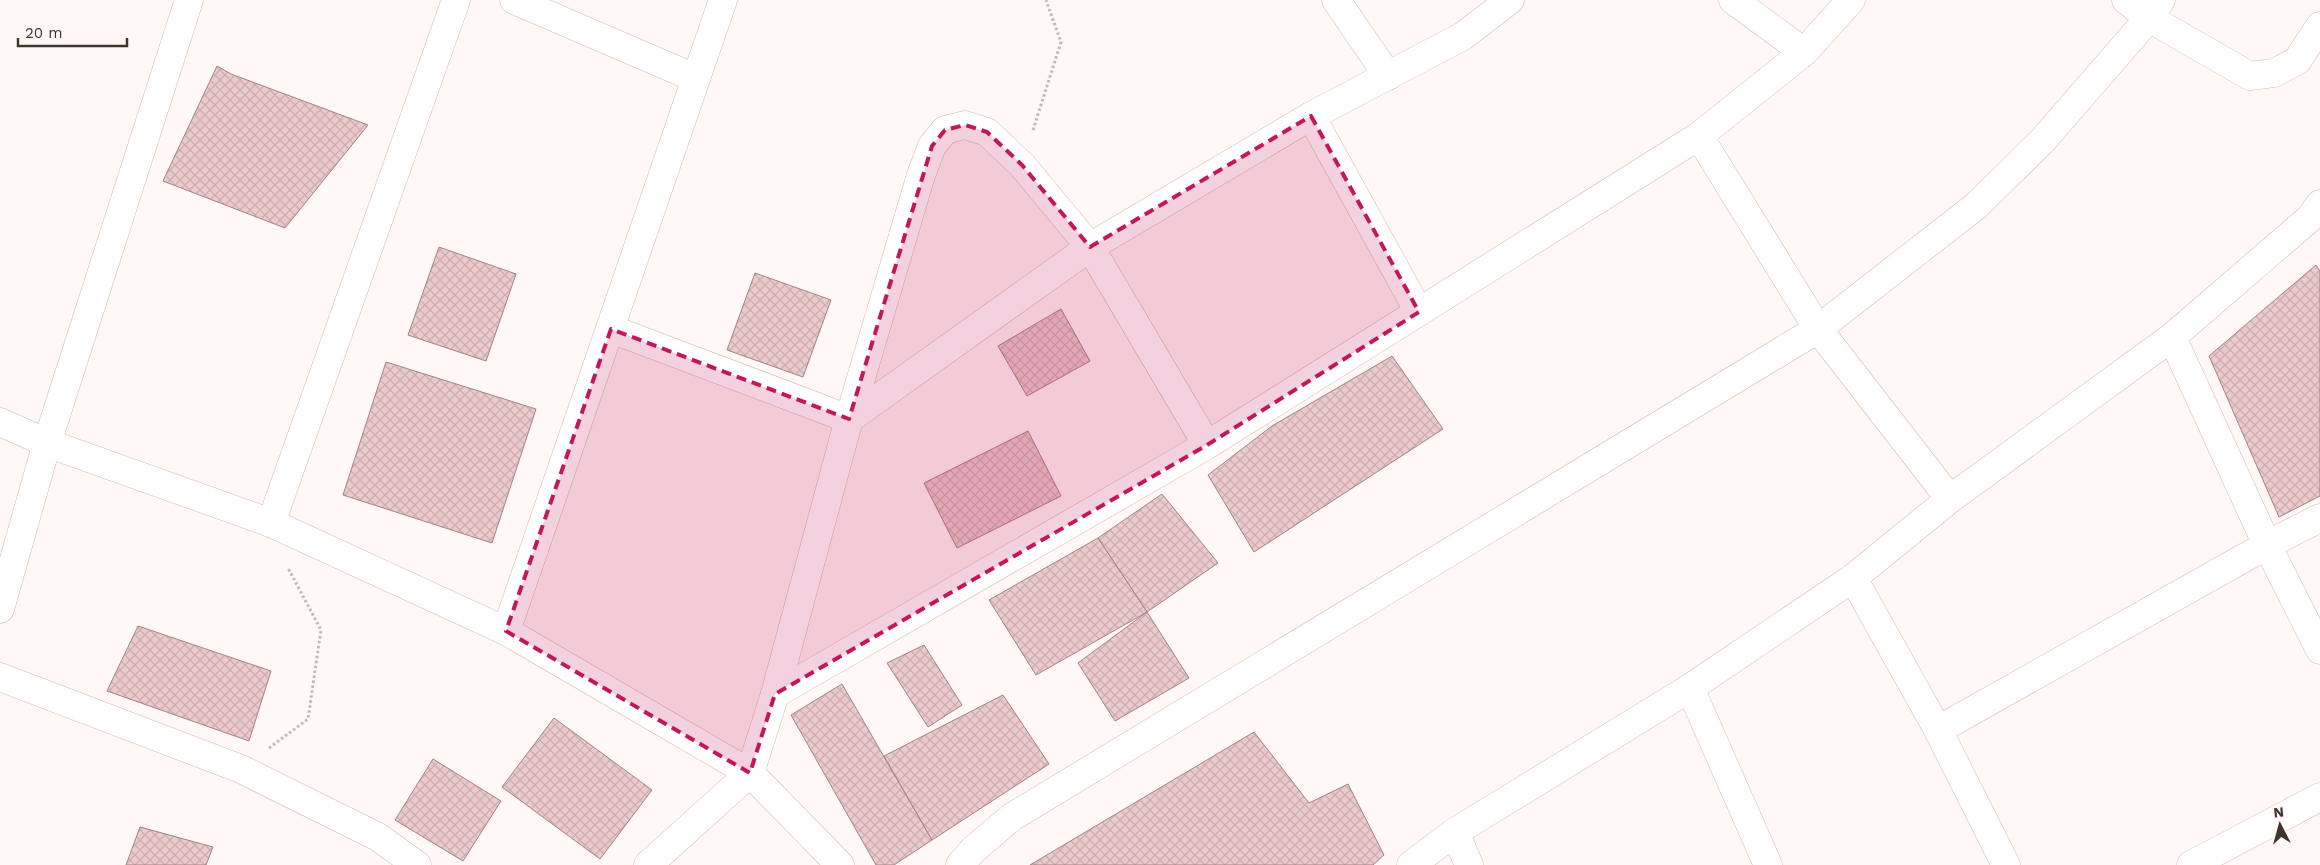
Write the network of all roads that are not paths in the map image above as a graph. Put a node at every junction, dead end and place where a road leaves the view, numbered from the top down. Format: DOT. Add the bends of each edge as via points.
graph roads {
  1 [pos="189,0"];
  2 [pos="456,0"];
  3 [pos="514,0"];
  4 [pos="723,0"];
  5 [pos="1336,0"];
  6 [pos="1510,0"];
  7 [pos="1733,0"];
  8 [pos="1851,0"];
  9 [pos="2126,0"];
  10 [pos="2155,9"];
  11 [pos="2320,26"];
  12 [pos="1804,52"];
  13 [pos="1388,76"];
  14 [pos="695,78"];
  15 [pos="1311,116"];
  16 [pos="1699,136"];
  17 [pos="2317,217"];
  18 [pos="1090,247"];
  19 [pos="1418,312"];
  20 [pos="1818,329"];
  21 [pos="611,330"];
  22 [pos="2172,337"];
  23 [pos="849,419"];
  24 [pos="0,422"];
  25 [pos="47,443"];
  26 [pos="1207,445"];
  27 [pos="1950,499"];
  28 [pos="2320,518"];
  29 [pos="271,523"];
  30 [pos="2267,545"];
  31 [pos="1853,578"];
  32 [pos="0,609"];
  33 [pos="506,631"];
  34 [pos="2320,650"];
  35 [pos="0,677"];
  36 [pos="1690,688"];
  37 [pos="775,694"];
  38 [pos="1938,730"];
  39 [pos="750,773"];
  40 [pos="2320,796"];
  41 [pos="1455,832"];
  42 [pos="417,865"];
  43 [pos="648,865"];
  44 [pos="840,865"];
  45 [pos="960,865"];
  46 [pos="1411,865"];
  47 [pos="1469,865"];
  48 [pos="1768,865"];
  49 [pos="2006,865"];
  50 [pos="2191,865"];
  1 -- 25 [label="street"];
  2 -- 29 [label="street"];
  3 -- 14 [label="street"];
  4 -- 14 [label="street"];
  5 -- 13 [label="street"];
  6 -- 13 [label="street" via="1463,36"];
  7 -- 12 [label="street"];
  8 -- 12 [label="street"];
  9 -- 10 [label="street"];
  10 -- 11 [label="street" via="2250,76 2274,73 2297,61"];
  10 -- 20 [label="street" via="2043,140 1976,206"];
  12 -- 16 [label="street"];
  13 -- 15 [label="street"];
  14 -- 21 [label="street"];
  15 -- 18 [label="street"];
  15 -- 19 [label="street"];
  16 -- 19 [label="street"];
  16 -- 20 [label="street"];
  17 -- 22 [label="street"];
  18 -- 23 [label="street"];
  18 -- 23 [label="street" via="1022,165 986,132 965,125 945,130 932,146"];
  18 -- 26 [label="street"];
  19 -- 26 [label="street"];
  20 -- 27 [label="street"];
  20 -- 45 [label="street" via="1012,817"];
  21 -- 23 [label="street"];
  21 -- 33 [label="street"];
  22 -- 27 [label="street"];
  22 -- 30 [label="street"];
  23 -- 37 [label="street"];
  24 -- 25 [label="street"];
  25 -- 29 [label="street"];
  25 -- 32 [label="street"];
  26 -- 37 [label="street"];
  27 -- 31 [label="street"];
  28 -- 30 [label="street"];
  29 -- 33 [label="street"];
  30 -- 34 [label="street"];
  30 -- 38 [label="street"];
  31 -- 36 [label="street"];
  31 -- 38 [label="street"];
  33 -- 39 [label="street"];
  35 -- 42 [label="street" via="241,769 378,836"];
  36 -- 41 [label="street"];
  36 -- 48 [label="street"];
  37 -- 39 [label="street"];
  38 -- 49 [label="street"];
  39 -- 43 [label="street"];
  39 -- 44 [label="street"];
  40 -- 50 [label="street"];
  41 -- 46 [label="street"];
  41 -- 47 [label="street"];
}
